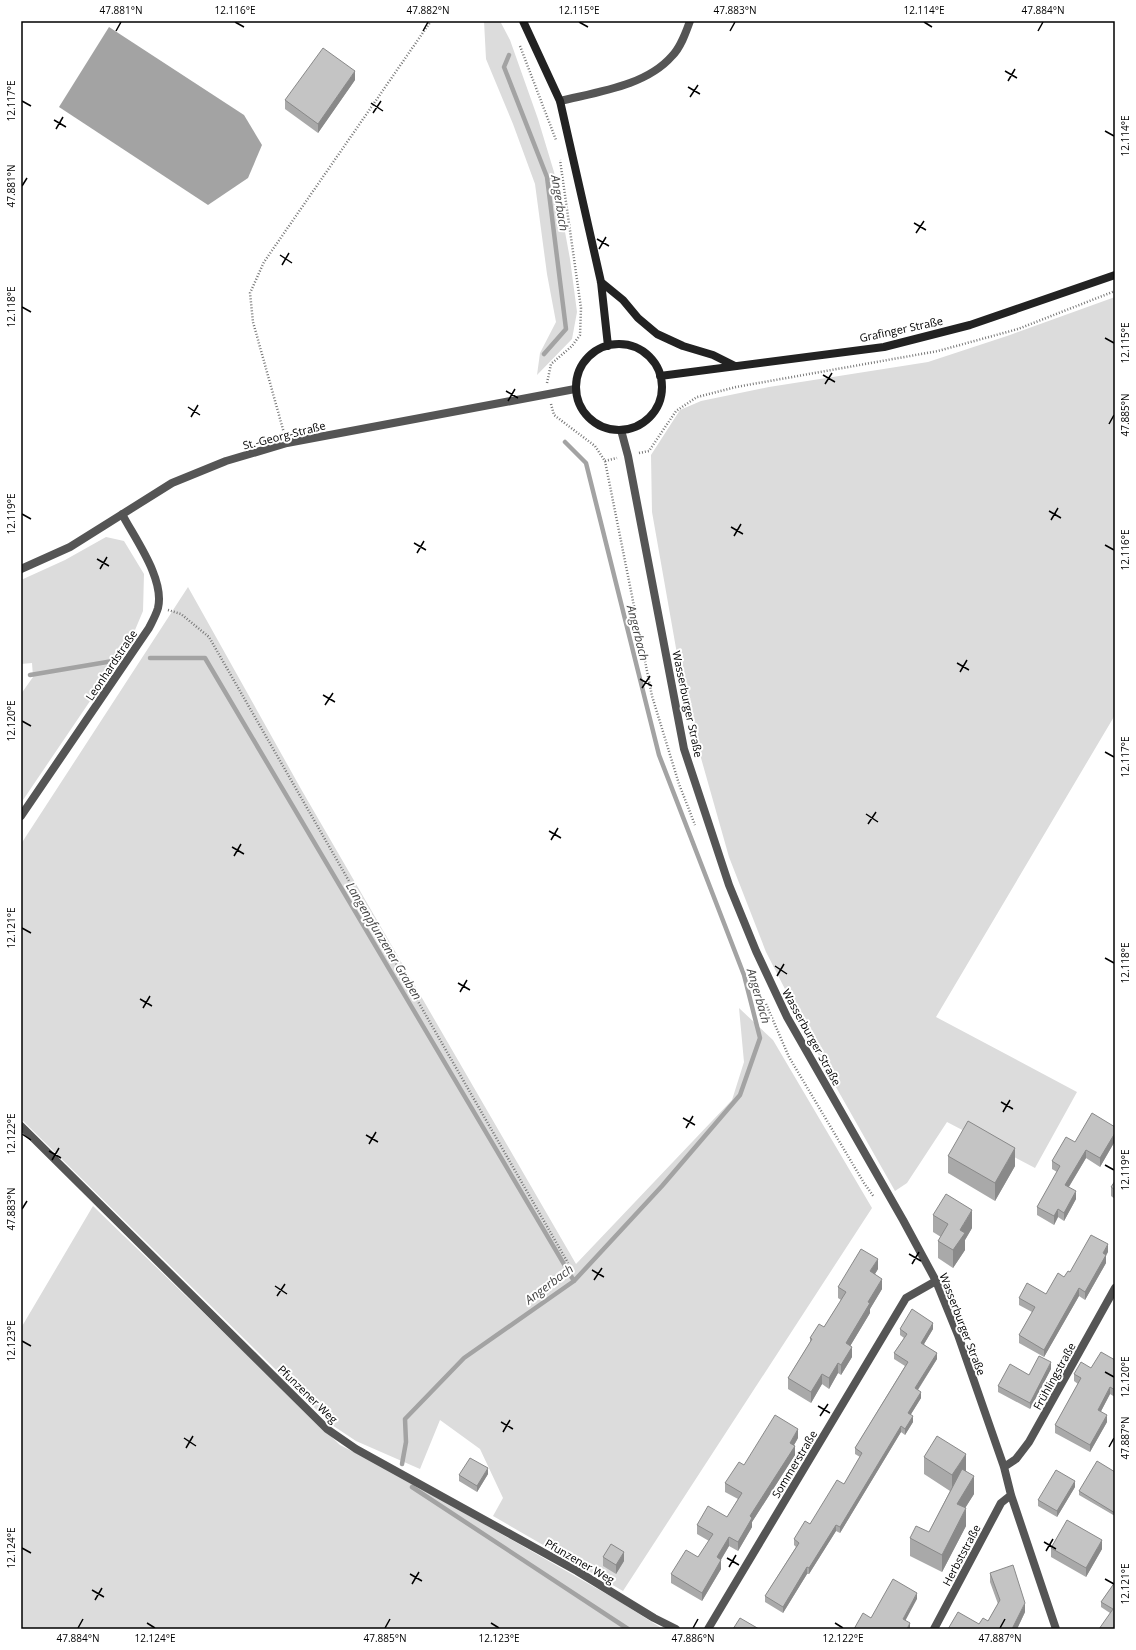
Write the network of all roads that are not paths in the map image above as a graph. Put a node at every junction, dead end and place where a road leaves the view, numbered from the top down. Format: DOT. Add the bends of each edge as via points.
graph roads {
  1 [pos="523,21"];
  2 [pos="690,21"];
  3 [pos="560,100"];
  4 [pos="1115,275"];
  5 [pos="601,282"];
  6 [pos="608,346"];
  7 [pos="735,366"];
  8 [pos="660,376"];
  9 [pos="575,389"];
  10 [pos="621,430"];
  11 [pos="122,514"];
  12 [pos="21,569"];
  13 [pos="21,816"];
  14 [pos="21,1126"];
  15 [pos="936,1281"];
  16 [pos="1115,1288"];
  17 [pos="1004,1467"];
  18 [pos="1011,1495"];
  19 [pos="676,1629"];
  20 [pos="708,1629"];
  21 [pos="934,1629"];
  22 [pos="1056,1629"];
  1 -- 3 [label="main road"];
  2 -- 3 [label="street" via="672,56 652,72 630,84"];
  3 -- 5 [label="main road"];
  4 -- 7 [label="main road, Grafinger Straße" via="970,325 884,347"];
  5 -- 6 [label="main road"];
  5 -- 7 [label="main road" via="657,334"];
  6 -- 8 [label="main road" via="621,344 634,347 646,354 655,364"];
  6 -- 9 [label="main road" via="595,352 584,362"];
  7 -- 8 [label="main road, Grafinger Straße"];
  8 -- 10 [label="main road" via="660,401 654,412 645,422 634,428"];
  9 -- 10 [label="main road" via="578,402 595,424"];
  9 -- 11 [label="street, St.-Georg-Straße" via="286,443 226,461 172,483"];
  10 -- 15 [label="street, Wasserburger Straße" via="684,749 729,885 787,1017"];
  11 -- 12 [label="street, St.-Georg-Straße" via="70,547"];
  11 -- 13 [label="street, Leonhardstraße" via="152,569 158,588 158,608 149,628"];
  14 -- 19 [label="street, Pfunzener Weg" via="327,1429 356,1449 577,1571"];
  15 -- 17 [label="street, Wasserburger Straße" via="958,1335"];
  15 -- 20 [label="street, Sommerstraße" via="906,1298"];
  16 -- 17 [label="street, Frühlingstraße" via="1029,1442 1016,1459"];
  17 -- 18 [label="street, Wasserburger Straße"];
  18 -- 21 [label="street, Herbststraße" via="1001,1503"];
  18 -- 22 [label="street, Wasserburger Straße"];
}
